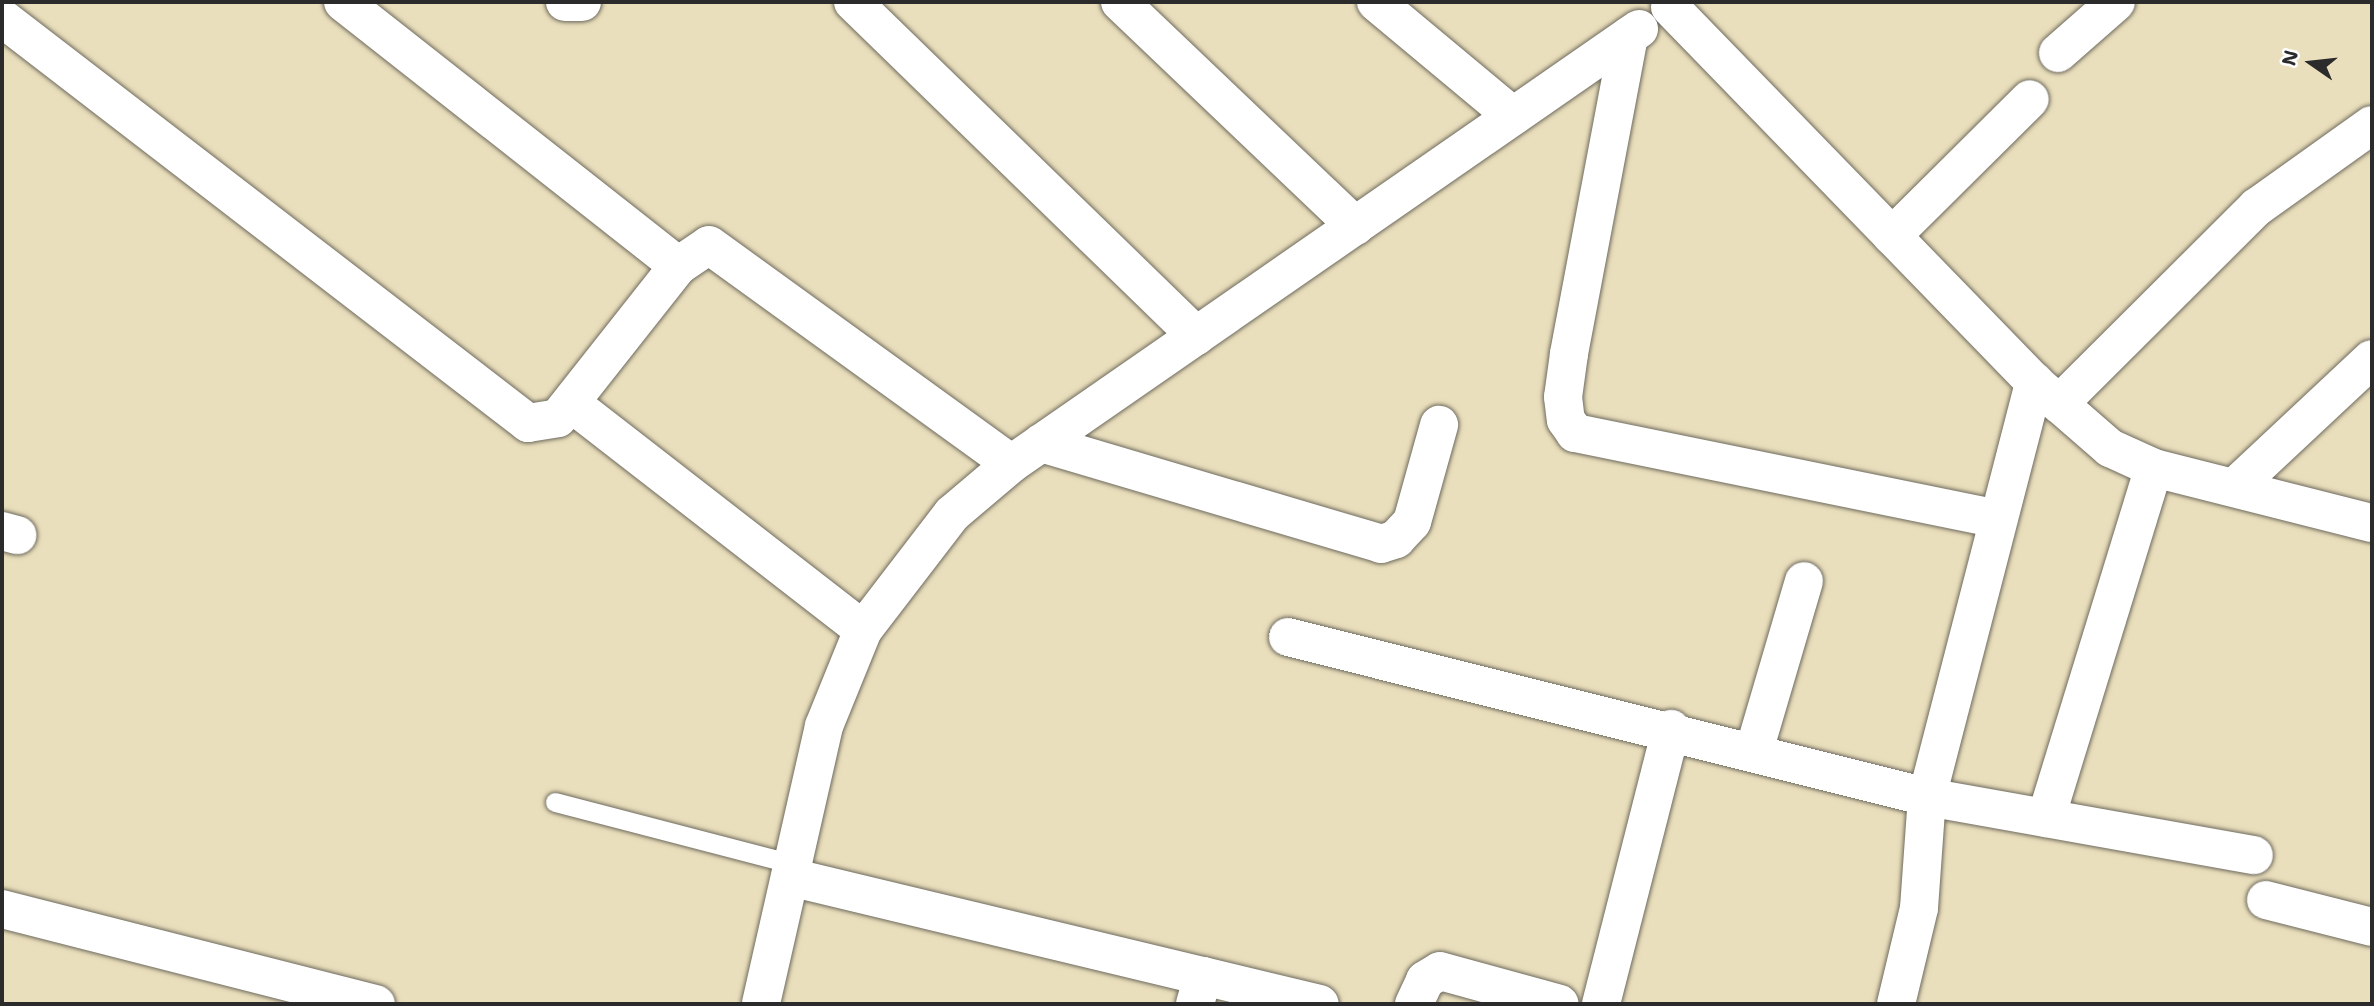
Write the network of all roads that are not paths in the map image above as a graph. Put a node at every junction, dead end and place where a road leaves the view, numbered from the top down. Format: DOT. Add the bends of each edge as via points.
graph roads {
  1 [pos="565,2"];
  2 [pos="582,2"];
  3 [pos="853,2"];
  4 [pos="1121,2"];
  5 [pos="1376,2"];
  6 [pos="2116,2"];
  7 [pos="351,4"];
  8 [pos="1674,5"];
  9 [pos="2,18"];
  10 [pos="1629,36"];
  11 [pos="2058,53"];
  12 [pos="2030,99"];
  13 [pos="1513,116"];
  14 [pos="2372,125"];
  15 [pos="1355,226"];
  16 [pos="1892,236"];
  17 [pos="678,266"];
  18 [pos="1196,336"];
  19 [pos="2372,359"];
  20 [pos="2047,393"];
  21 [pos="572,404"];
  22 [pos="1439,425"];
  23 [pos="1041,443"];
  24 [pos="1011,464"];
  25 [pos="2154,468"];
  26 [pos="2235,487"];
  27 [pos="1997,519"];
  28 [pos="2372,523"];
  29 [pos="1804,581"];
  30 [pos="863,630"];
  31 [pos="1288,637"];
  32 [pos="1671,729"];
  33 [pos="1754,751"];
  34 [pos="1927,797"];
  35 [pos="555,802"];
  36 [pos="2046,818"];
  37 [pos="2254,855"];
  38 [pos="792,871"];
  39 [pos="2266,900"];
  40 [pos="2,909"];
  41 [pos="2372,927"];
  42 [pos="1199,990"];
  43 [pos="376,1004"];
  44 [pos="761,1004"];
  45 [pos="1320,1004"];
  46 [pos="1414,1004"];
  47 [pos="1560,1004"];
  48 [pos="1601,1004"];
  49 [pos="1896,1004"];
  1 -- 2 [label="street"];
  3 -- 18 [label="street"];
  4 -- 15 [label="street"];
  5 -- 13 [label="street"];
  6 -- 11 [label="street"];
  7 -- 17 [label="street"];
  8 -- 10 [label="street"];
  8 -- 16 [label="street"];
  9 -- 21 [label="street" via="528,423 549,423"];
  10 -- 13 [label="street"];
  10 -- 27 [label="street" via="1569,354 1563,397 1566,420 1576,433"];
  12 -- 16 [label="street"];
  13 -- 15 [label="street"];
  14 -- 20 [label="street" via="2257,207"];
  15 -- 18 [label="street"];
  16 -- 20 [label="street"];
  17 -- 21 [label="street"];
  17 -- 24 [label="street" via="703,245 726,252"];
  18 -- 23 [label="street"];
  19 -- 26 [label="street"];
  20 -- 25 [label="street" via="2110,448"];
  20 -- 27 [label="street"];
  21 -- 30 [label="street"];
  22 -- 23 [label="street" via="1412,522 1396,539 1381,544"];
  23 -- 24 [label="street"];
  24 -- 30 [label="street" via="951,514"];
  25 -- 26 [label="street"];
  25 -- 36 [label="street"];
  26 -- 28 [label="street"];
  27 -- 34 [label="street"];
  29 -- 33 [label="street"];
  30 -- 38 [label="street" via="824,726"];
  31 -- 32 [label="street"];
  32 -- 33 [label="street"];
  32 -- 48 [label="street"];
  33 -- 34 [label="street"];
  34 -- 36 [label="street"];
  34 -- 49 [label="street" via="1919,908"];
  35 -- 38 [label="lane"];
  36 -- 37 [label="street"];
  38 -- 42 [label="street"];
  38 -- 44 [label="street"];
  39 -- 41 [label="street"];
  40 -- 43 [label="street"];
  42 -- 45 [label="street"];
  46 -- 47 [label="street" via="1425,980 1440,971"];
}
